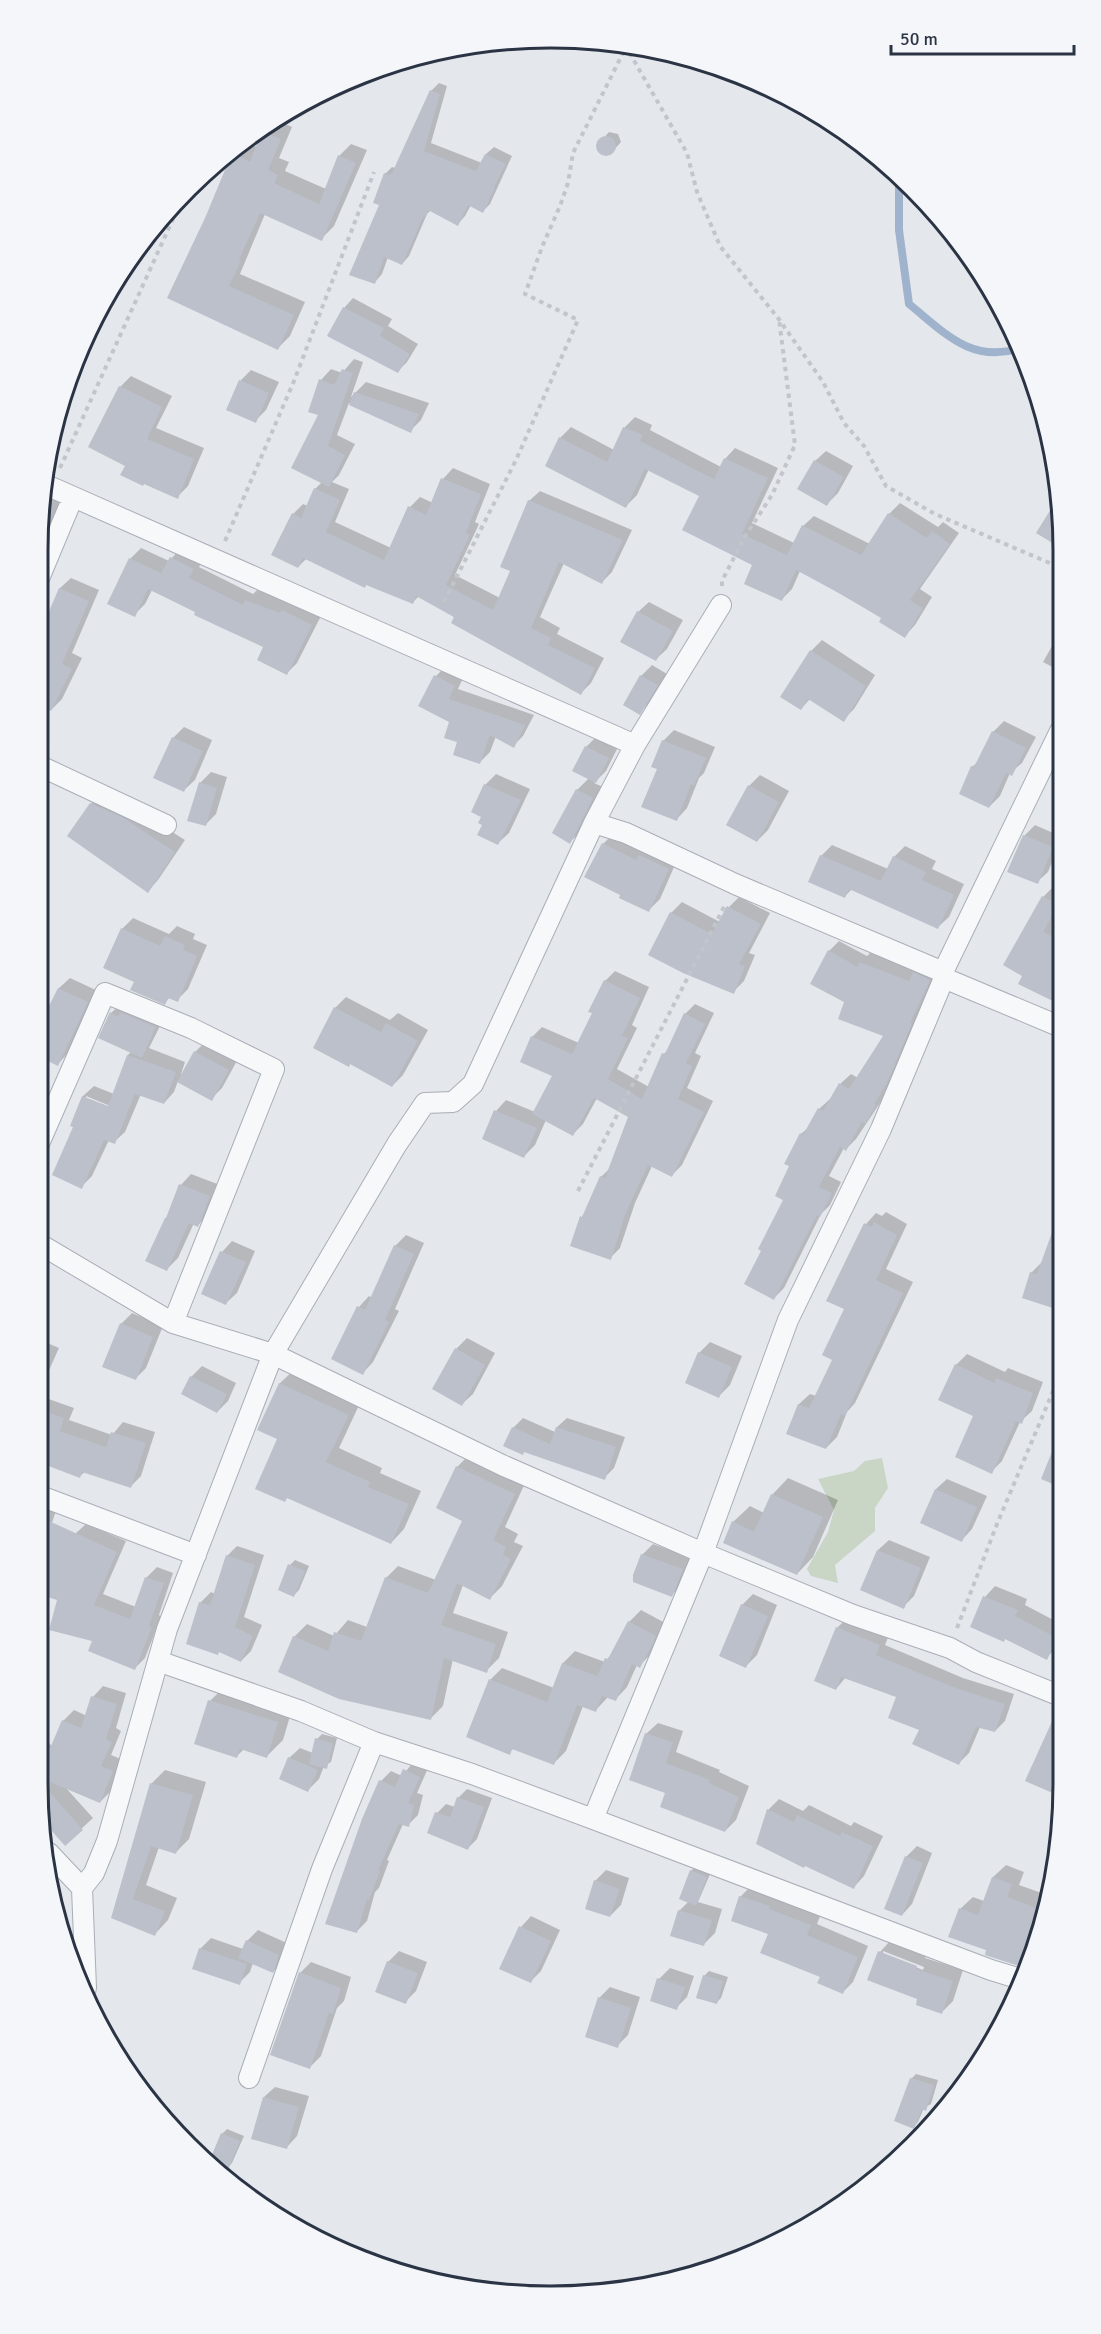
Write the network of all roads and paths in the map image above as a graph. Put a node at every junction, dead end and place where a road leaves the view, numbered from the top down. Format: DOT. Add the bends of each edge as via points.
graph roads {
  1 [pos="622,53"];
  2 [pos="631,55"];
  3 [pos="374,172"];
  4 [pos="174,218"];
  5 [pos="778,318"];
  6 [pos="54,473"];
  7 [pos="52,488"];
  8 [pos="73,497"];
  9 [pos="48,557"];
  10 [pos="217,561"];
  11 [pos="1053,564"];
  12 [pos="444,602"];
  13 [pos="721,605"];
  14 [pos="635,745"];
  15 [pos="1053,746"];
  16 [pos="48,770"];
  17 [pos="594,823"];
  18 [pos="166,825"];
  19 [pos="735,884"];
  20 [pos="944,975"];
  21 [pos="1053,1023"];
  22 [pos="48,1123"];
  23 [pos="578,1191"];
  24 [pos="48,1249"];
  25 [pos="173,1323"];
  26 [pos="273,1354"];
  27 [pos="1053,1391"];
  28 [pos="48,1500"];
  29 [pos="703,1553"];
  30 [pos="196,1556"];
  31 [pos="950,1648"];
  32 [pos="158,1661"];
  33 [pos="1053,1693"];
  34 [pos="374,1742"];
  35 [pos="593,1818"];
  36 [pos="54,1858"];
  37 [pos="82,1888"];
  38 [pos="85,1974"];
  39 [pos="1014,1977"];
  40 [pos="249,2078"];
  1 -- 12 [label="path" via="573,153 560,206 525,294 578,320 516,460"];
  2 -- 5 [label="path" via="687,153 697,192 720,246"];
  3 -- 10 [label="path" via="294,381"];
  4 -- 6 [label="path"];
  5 -- 11 [label="path" via="824,382 844,423 864,446 886,486 935,514"];
  5 -- 13 [label="path" via="795,445 772,495 722,581"];
  7 -- 8 [label="street"];
  8 -- 9 [label="street"];
  8 -- 10 [label="street"];
  10 -- 14 [label="street"];
  13 -- 14 [label="street"];
  14 -- 17 [label="street"];
  15 -- 20 [label="street"];
  16 -- 18 [label="street"];
  17 -- 19 [label="street" via="626,833"];
  17 -- 26 [label="street" via="473,1084 453,1102 425,1104 397,1144"];
  19 -- 20 [label="street"];
  19 -- 23 [label="path"];
  20 -- 21 [label="street"];
  20 -- 29 [label="street" via="881,1129 788,1320"];
  22 -- 25 [label="street" via="105,993 191,1028 274,1069"];
  24 -- 25 [label="street"];
  25 -- 26 [label="street"];
  26 -- 29 [label="street" via="502,1465"];
  26 -- 30 [label="street"];
  27 -- 31 [label="path"];
  28 -- 30 [label="street"];
  29 -- 31 [label="street" via="853,1615"];
  29 -- 35 [label="street"];
  30 -- 32 [label="street"];
  31 -- 33 [label="street"];
  32 -- 34 [label="street" via="301,1711"];
  32 -- 37 [label="street" via="107,1841 94,1873"];
  34 -- 35 [label="street"];
  34 -- 40 [label="street" via="322,1869"];
  35 -- 39 [label="street"];
  36 -- 37 [label="street"];
  37 -- 38 [label="street"];
}
